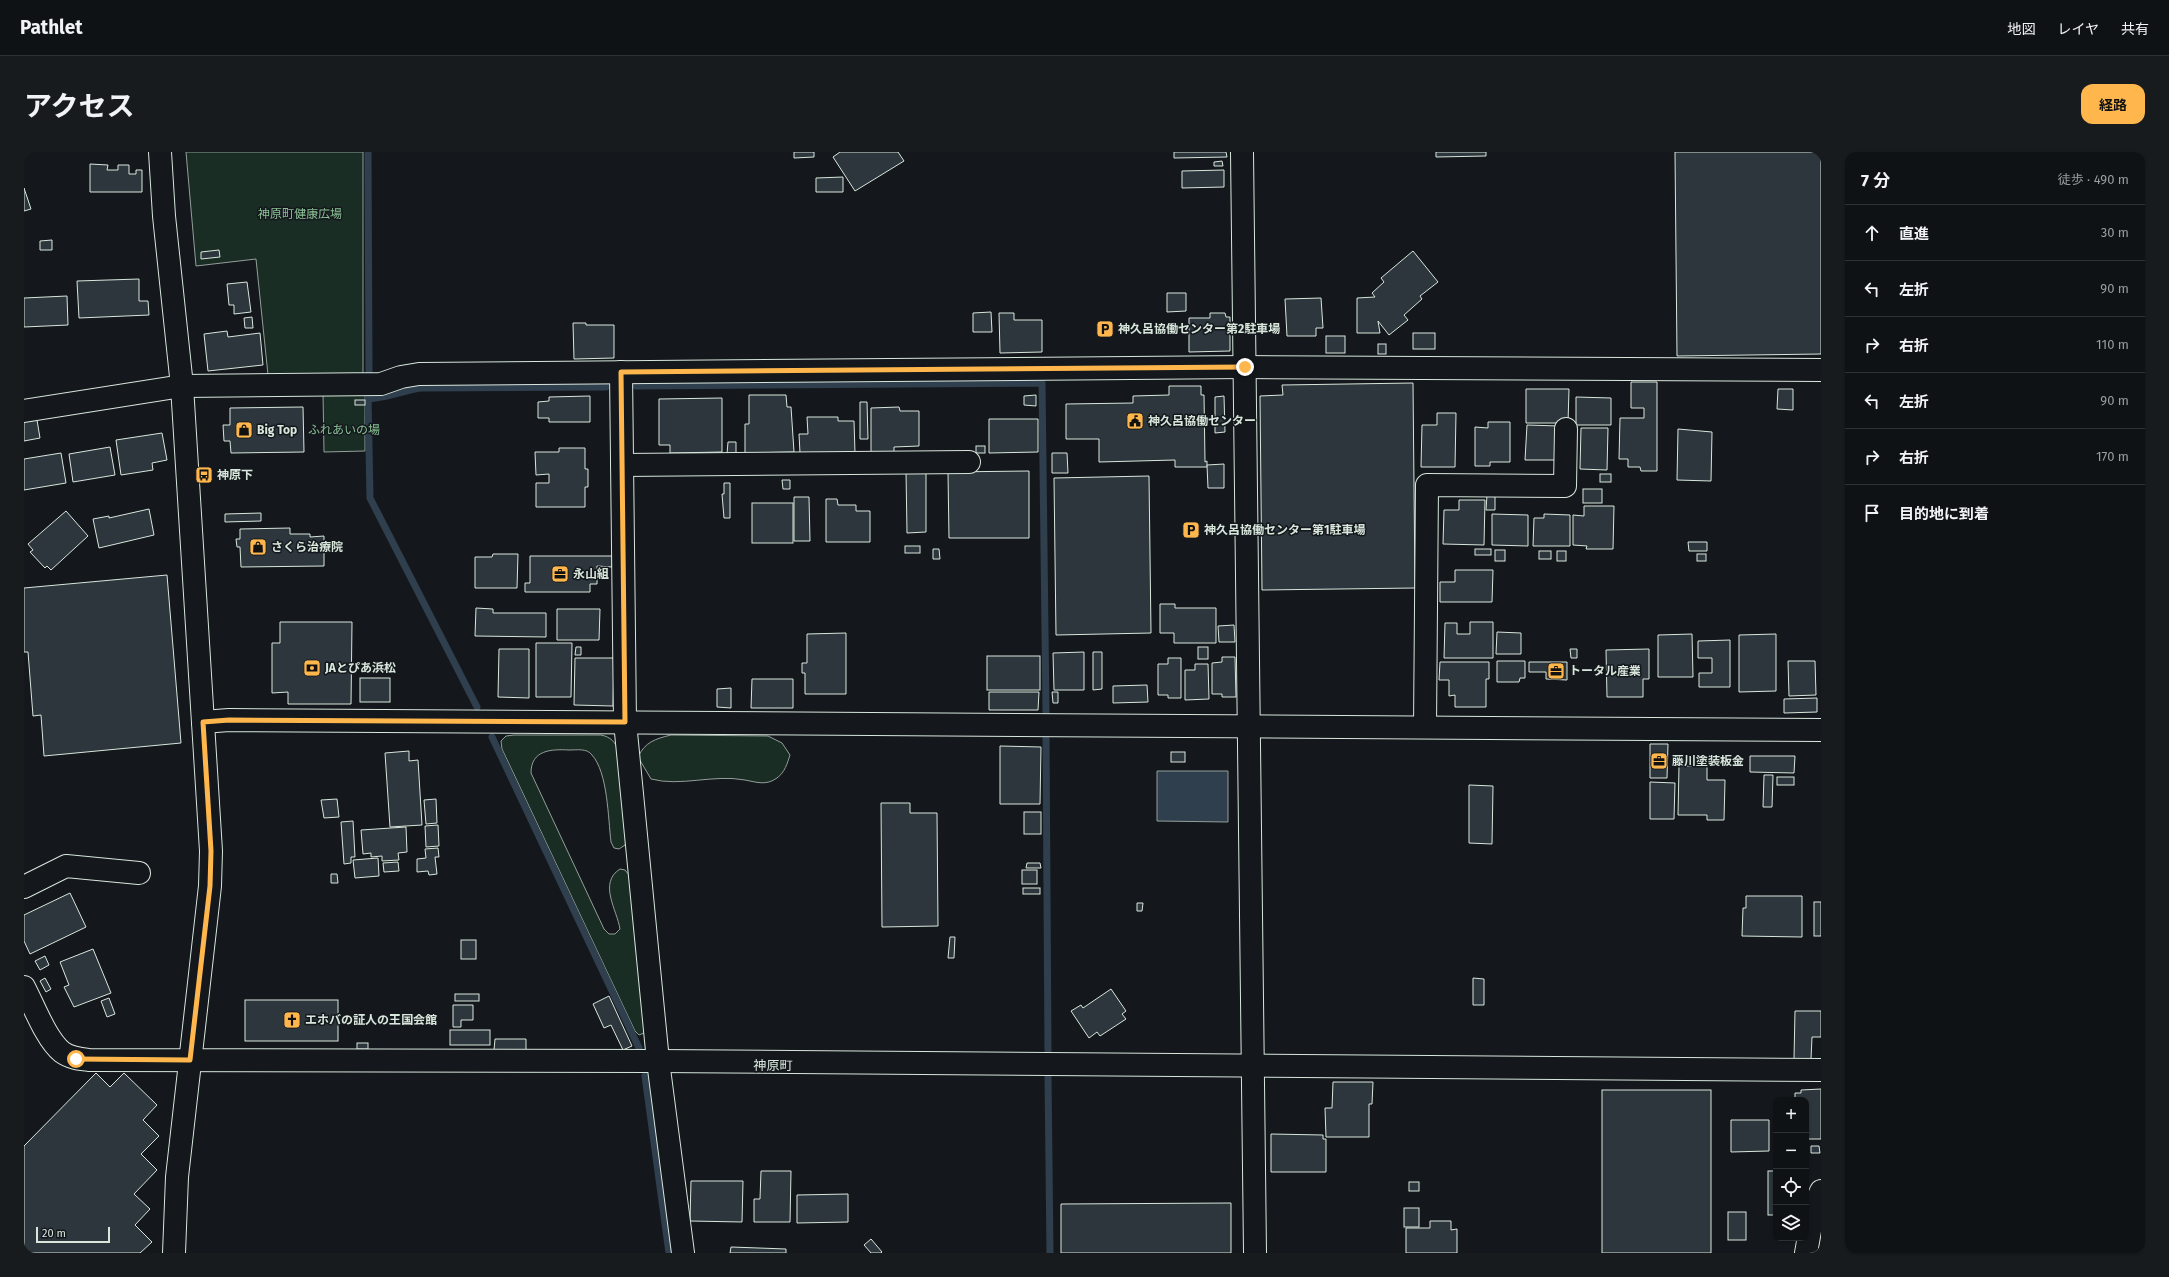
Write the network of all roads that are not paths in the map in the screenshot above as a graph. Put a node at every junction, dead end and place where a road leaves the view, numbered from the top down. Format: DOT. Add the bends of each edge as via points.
graph roads {
  1 [pos="160,152"];
  2 [pos="1242,152"];
  3 [pos="1245,367"];
  4 [pos="1821,370"];
  5 [pos="621,372"];
  6 [pos="182,386"];
  7 [pos="24,411"];
  8 [pos="1566,429"];
  9 [pos="969,462"];
  10 [pos="622,465"];
  11 [pos="203,722"];
  12 [pos="625,722"];
  13 [pos="1249,726"];
  14 [pos="1425,727"];
  15 [pos="1821,730"];
  16 [pos="139,873"];
  17 [pos="24,887"];
  18 [pos="24,987"];
  19 [pos="190,1060"];
  20 [pos="658,1060"];
  21 [pos="1253,1065"];
  22 [pos="1821,1070"];
  23 [pos="1821,1191"];
  24 [pos="174,1253"];
  25 [pos="684,1253"];
  26 [pos="1255,1253"];
  27 [pos="1806,1253"];
  1 -- 6 [label="street" via="164,216"];
  2 -- 3 [label="street"];
  3 -- 4 [label="street"];
  3 -- 5 [label="street"];
  3 -- 13 [label="street"];
  5 -- 6 [label="street" via="420,374 381,384"];
  5 -- 10 [label="street"];
  6 -- 7 [label="street"];
  6 -- 11 [label="street"];
  8 -- 14 [label="street" via="1565,486 1427,484"];
  9 -- 10 [label="street"];
  10 -- 12 [label="street"];
  11 -- 12 [label="street"];
  11 -- 19 [label="street" via="211,851 210,886"];
  12 -- 13 [label="street"];
  12 -- 20 [label="street"];
  13 -- 14 [label="street"];
  13 -- 21 [label="street"];
  14 -- 15 [label="street"];
  16 -- 17 [label="street" via="66,866"];
  18 -- 19 [label="street" via="54,1044 63,1053 76,1059"];
  19 -- 20 [label="street"];
  19 -- 24 [label="street" via="177,1177"];
  20 -- 21 [label="street"];
  20 -- 25 [label="street"];
  21 -- 22 [label="street"];
  21 -- 26 [label="street"];
  23 -- 27 [label="street" via="1814,1208"];
}
